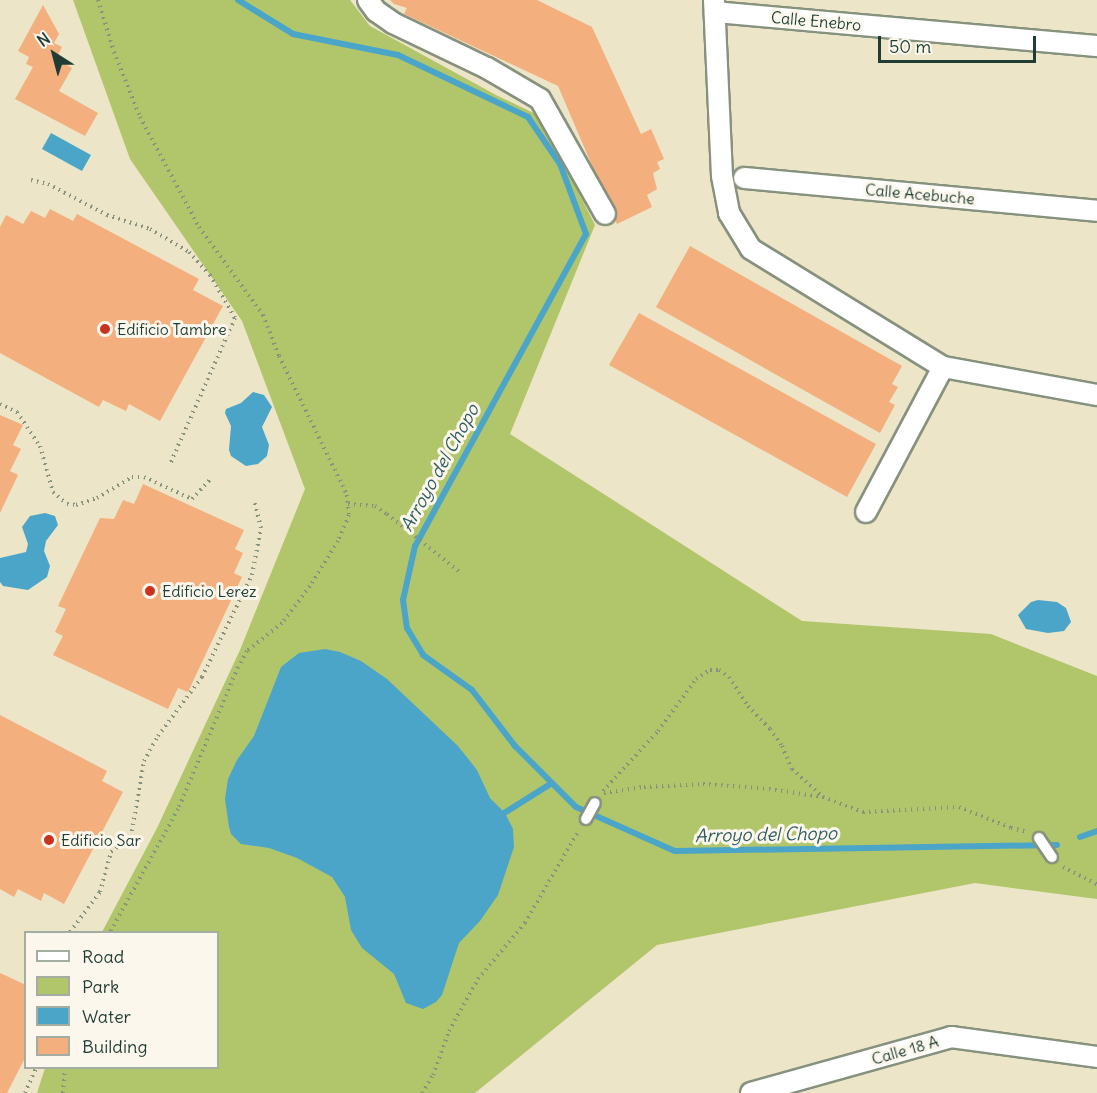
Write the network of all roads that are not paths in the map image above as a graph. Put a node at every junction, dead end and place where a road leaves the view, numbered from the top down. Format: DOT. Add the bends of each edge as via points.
graph roads {
  1 [pos="368,0"];
  2 [pos="714,6"];
  3 [pos="1097,46"];
  4 [pos="744,178"];
  5 [pos="1097,211"];
  6 [pos="605,214"];
  7 [pos="943,367"];
  8 [pos="1097,395"];
  9 [pos="866,512"];
  10 [pos="595,803"];
  11 [pos="586,819"];
  12 [pos="1039,838"];
  13 [pos="1052,856"];
  14 [pos="1097,1057"];
  15 [pos="751,1093"];
  1 -- 6 [label="street" via="393,23 487,68 540,99"];
  2 -- 3 [label="street, Calle Enebro"];
  2 -- 7 [label="street" via="722,176 729,213 751,249"];
  4 -- 5 [label="street, Calle Acebuche"];
  7 -- 8 [label="street"];
  7 -- 9 [label="street"];
  10 -- 11 [label="lane"];
  12 -- 13 [label="lane"];
  14 -- 15 [label="street, Calle 18 A" via="951,1037"];
}
